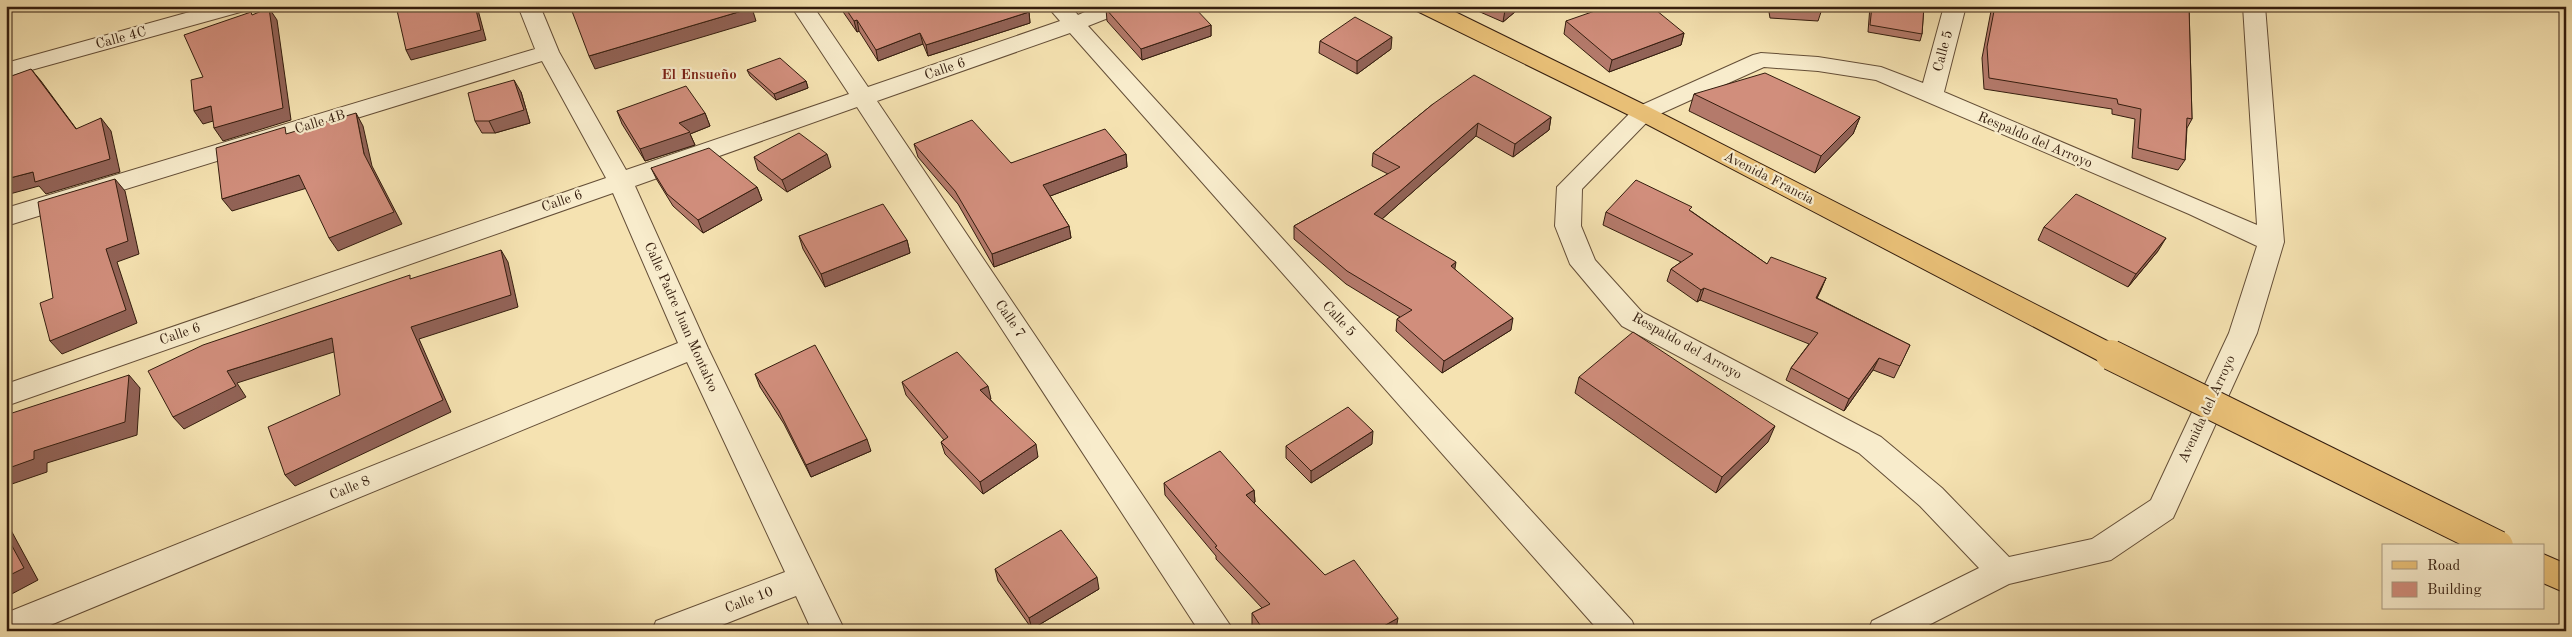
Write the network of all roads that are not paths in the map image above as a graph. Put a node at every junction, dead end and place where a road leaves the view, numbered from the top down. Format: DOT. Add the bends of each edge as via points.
graph roads {
  1 [pos="236,6"];
  2 [pos="529,6"];
  3 [pos="802,6"];
  4 [pos="1118,6"];
  5 [pos="1425,6"];
  6 [pos="1956,6"];
  7 [pos="2254,6"];
  8 [pos="1066,15"];
  9 [pos="548,52"];
  10 [pos="6,70"];
  11 [pos="1931,95"];
  12 [pos="862,98"];
  13 [pos="1643,113"];
  14 [pos="620,180"];
  15 [pos="6,217"];
  16 [pos="2271,242"];
  17 [pos="694,348"];
  18 [pos="6,395"];
  19 [pos="2494,544"];
  20 [pos="2544,568"];
  21 [pos="2003,572"];
  22 [pos="802,579"];
  23 [pos="2566,579"];
  24 [pos="6,628"];
  25 [pos="668,631"];
  26 [pos="829,631"];
  27 [pos="1218,631"];
  28 [pos="1620,631"];
  29 [pos="1884,631"];
  1 -- 10 [label="street, Calle 4C"];
  2 -- 9 [label="street, Calle Padre Juan Montalvo"];
  3 -- 12 [label="street, Calle 7"];
  4 -- 8 [label="street, Calle 6"];
  5 -- 13 [label="main road, Avenida Francia"];
  6 -- 11 [label="street, Calle 5"];
  7 -- 16 [label="street, Avenida del Arroyo"];
  8 -- 12 [label="street, Calle 6"];
  8 -- 28 [label="street, Calle 5"];
  9 -- 14 [label="street, Calle Padre Juan Montalvo"];
  9 -- 15 [label="street, Calle 4B"];
  11 -- 13 [label="street, Respaldo del Arroyo" via="1881,74 1818,64 1761,60"];
  11 -- 16 [label="street, Respaldo del Arroyo"];
  12 -- 14 [label="street, Calle 6"];
  12 -- 27 [label="street, Calle 7"];
  13 -- 19 [label="main road, Avenida Francia, bridge" via="2111,355"];
  13 -- 21 [label="street, Respaldo del Arroyo" via="1570,187 1568,226 1583,264 1632,318 1870,445 1931,497"];
  14 -- 17 [label="street, Calle Padre Juan Montalvo"];
  14 -- 18 [label="street, Calle 6"];
  16 -- 21 [label="street, Avenida del Arroyo" via="2243,333 2162,509 2100,550"];
  17 -- 22 [label="street, Calle Padre Juan Montalvo"];
  17 -- 24 [label="street, Calle 8"];
  20 -- 23 [label="main road"];
  21 -- 29 [label="street, Avenida del Arroyo"];
  22 -- 25 [label="street, Calle 10"];
  22 -- 26 [label="street, Calle Padre Juan Montalvo"];
}
